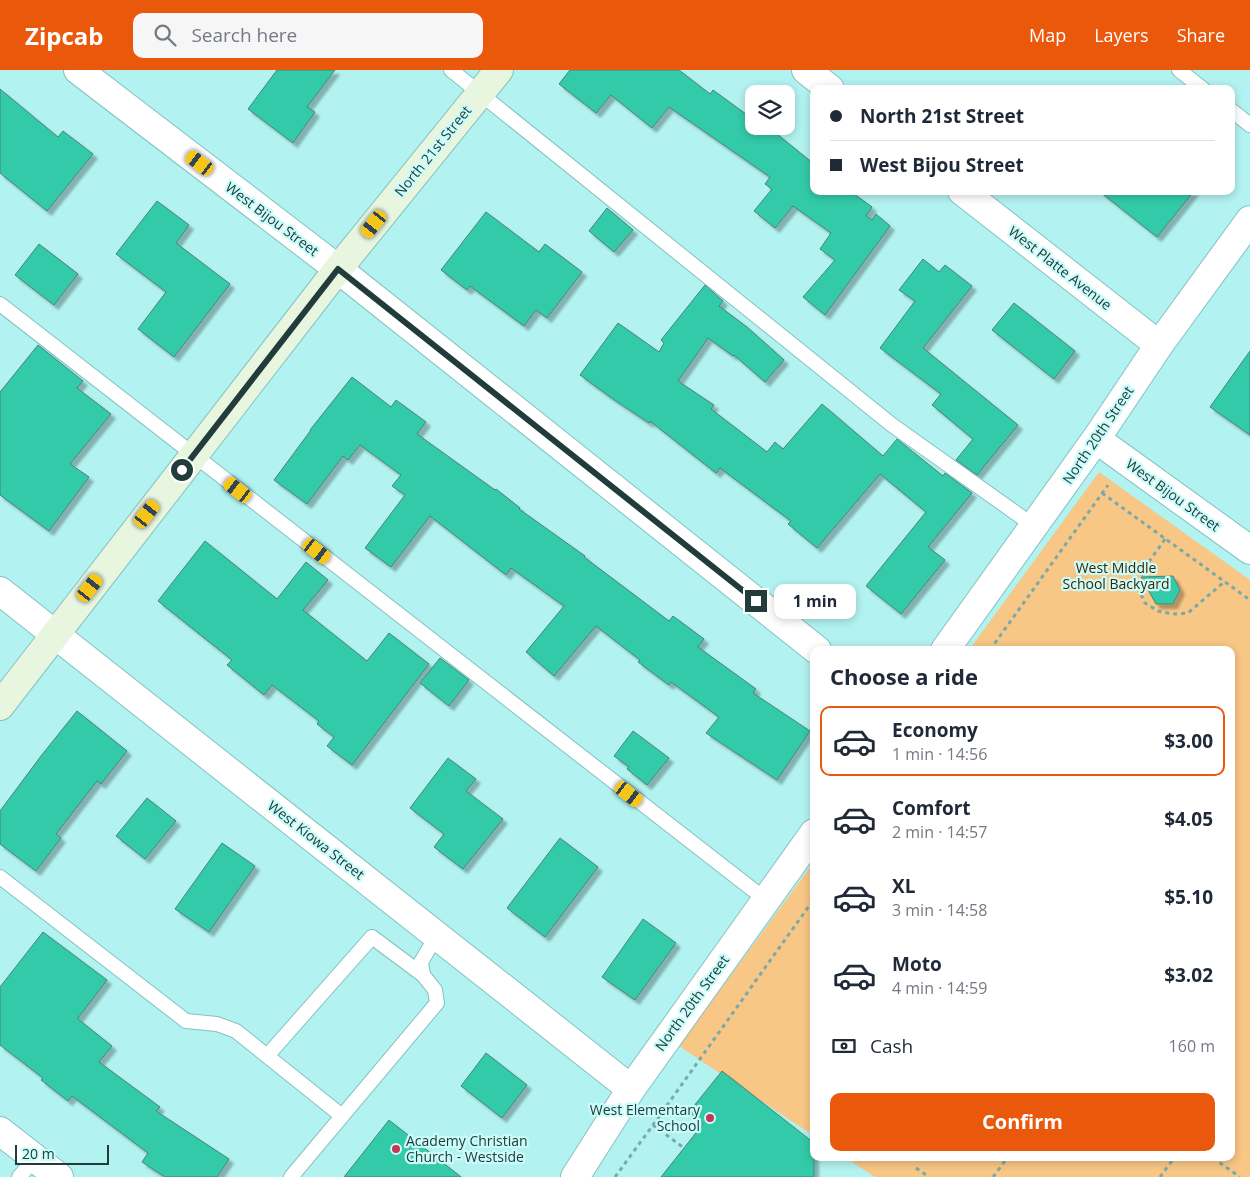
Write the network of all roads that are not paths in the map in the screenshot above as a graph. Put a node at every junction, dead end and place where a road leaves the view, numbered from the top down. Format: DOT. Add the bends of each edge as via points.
graph roads {
  1 [pos="78,70"];
  2 [pos="451,70"];
  3 [pos="499,70"];
  4 [pos="806,70"];
  5 [pos="1179,70"];
  6 [pos="825,85"];
  7 [pos="1198,85"];
  8 [pos="480,93"];
  9 [pos="1235,113"];
  10 [pos="1250,125"];
  11 [pos="967,195"];
  12 [pos="1250,220"];
  13 [pos="338,269"];
  14 [pos="0,304"];
  15 [pos="1159,345"];
  16 [pos="1096,439"];
  17 [pos="193,455"];
  18 [pos="1034,526"];
  19 [pos="1250,550"];
  20 [pos="0,591"];
  21 [pos="55,634"];
  22 [pos="813,646"];
  23 [pos="948,646"];
  24 [pos="0,706"];
  25 [pos="810,839"];
  26 [pos="0,877"];
  27 [pos="766,900"];
  28 [pos="436,935"];
  29 [pos="423,975"];
  30 [pos="267,1056"];
  31 [pos="631,1089"];
  32 [pos="342,1116"];
  33 [pos="0,1131"];
  34 [pos="27,1168"];
  35 [pos="59,1177"];
  36 [pos="291,1177"];
  37 [pos="575,1177"];
  1 -- 13 [label="street, West Bijou Street"];
  2 -- 8 [label="lane"];
  3 -- 8 [label="main road, North 21st Street"];
  4 -- 6 [label="street"];
  5 -- 7 [label="lane"];
  8 -- 13 [label="main road, North 21st Street"];
  8 -- 18 [label="lane" via="892,425"];
  9 -- 10 [label="lane"];
  11 -- 15 [label="street, West Platte Avenue"];
  12 -- 15 [label="street, North 20th Street"];
  13 -- 17 [label="main road, North 21st Street"];
  13 -- 22 [label="street, West Bijou Street"];
  14 -- 17 [label="lane"];
  15 -- 16 [label="street, North 20th Street"];
  16 -- 18 [label="street, North 20th Street"];
  16 -- 19 [label="street, West Bijou Street"];
  17 -- 21 [label="main road, North 21st Street"];
  17 -- 27 [label="lane"];
  18 -- 23 [label="street, North 20th Street"];
  20 -- 21 [label="street, West Kiowa Street"];
  21 -- 24 [label="main road, North 21st Street"];
  21 -- 28 [label="street, West Kiowa Street"];
  25 -- 27 [label="street, North 20th Street"];
  26 -- 30 [label="lane" via="186,1021 217,1024 236,1031"];
  27 -- 31 [label="street, North 20th Street"];
  28 -- 29 [label="lane" via="422,962"];
  28 -- 31 [label="street, West Kiowa Street"];
  29 -- 30 [label="lane" via="372,937"];
  29 -- 32 [label="lane" via="435,990 436,1003"];
  30 -- 32 [label="lane"];
  31 -- 37 [label="street, North 20th Street"];
  32 -- 36 [label="lane"];
  33 -- 34 [label="street"];
  34 -- 35 [label="street"];
}
